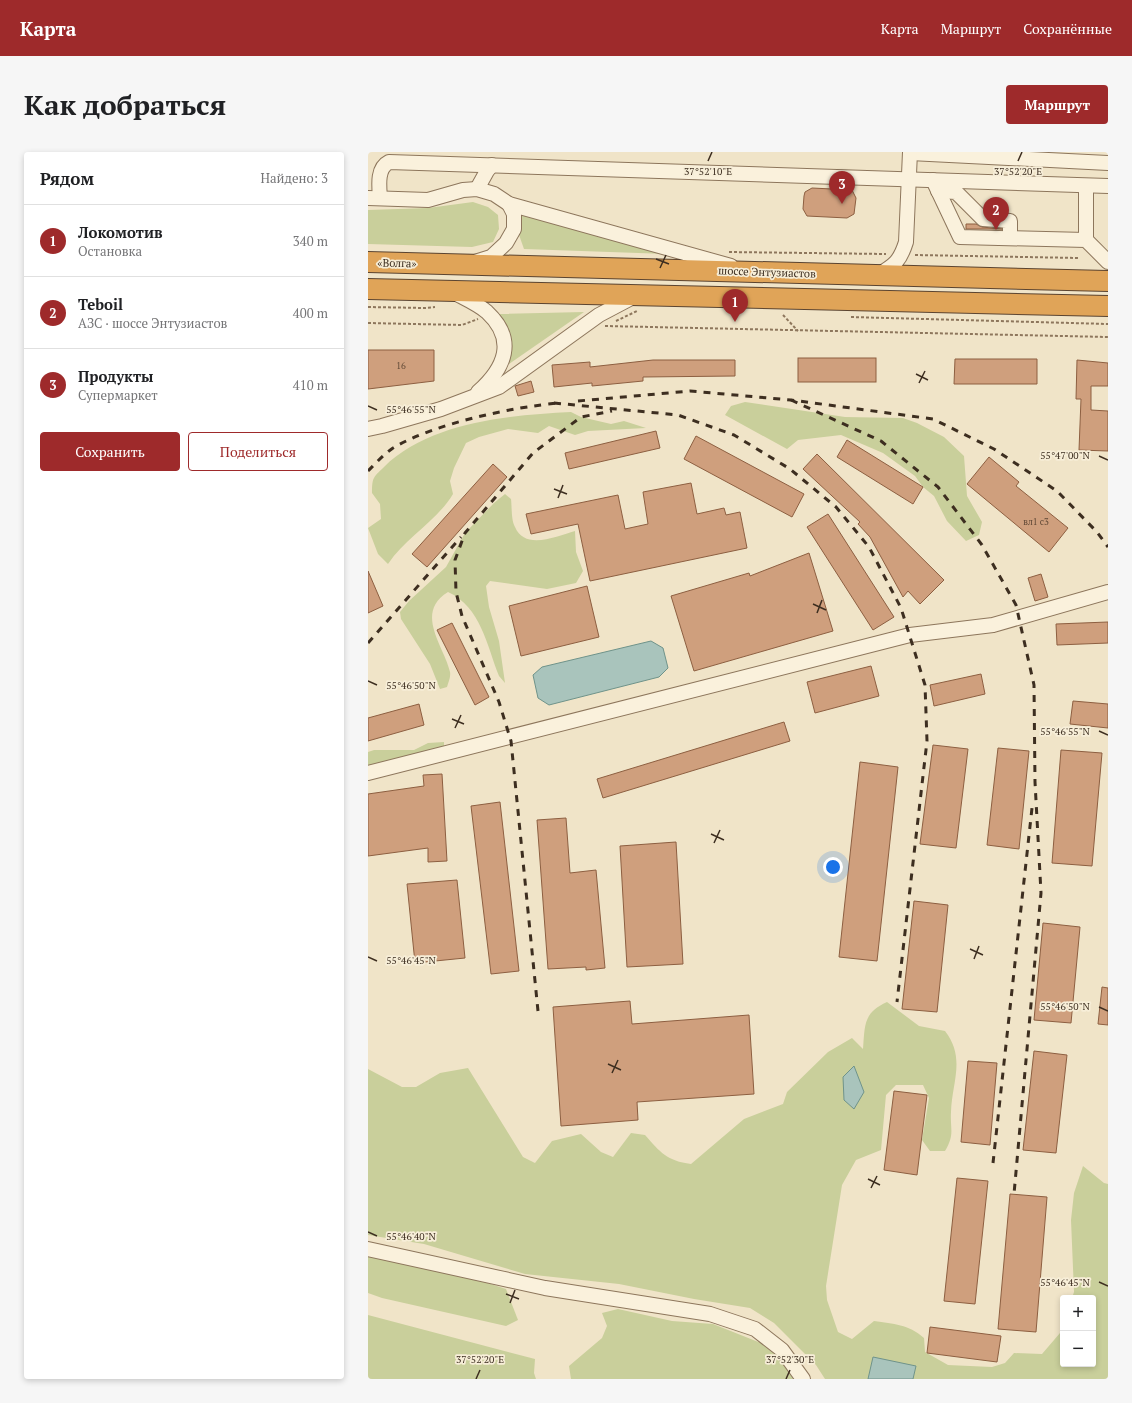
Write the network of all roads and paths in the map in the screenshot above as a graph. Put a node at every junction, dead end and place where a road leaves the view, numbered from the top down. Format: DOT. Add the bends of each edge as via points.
graph roads {
  1 [pos="910,153"];
  2 [pos="1108,163"];
  3 [pos="492,165"];
  4 [pos="910,180"];
  5 [pos="936,186"];
  6 [pos="1086,186"];
  7 [pos="1108,186"];
  8 [pos="477,189"];
  9 [pos="374,198"];
  10 [pos="509,204"];
  11 [pos="1010,238"];
  12 [pos="1086,240"];
  13 [pos="723,252"];
  14 [pos="902,254"];
  15 [pos="1079,258"];
  16 [pos="368,262"];
  17 [pos="1108,262"];
  18 [pos="426,263"];
  19 [pos="467,264"];
  20 [pos="753,272"];
  21 [pos="878,275"];
  22 [pos="1108,281"];
  23 [pos="368,289"];
  24 [pos="444,298"];
  25 [pos="638,302"];
  26 [pos="1108,306"];
  27 [pos="368,307"];
  28 [pos="775,314"];
  29 [pos="783,314"];
  30 [pos="791,315"];
  31 [pos="482,316"];
  32 [pos="847,316"];
  33 [pos="368,323"];
  34 [pos="1108,324"];
  35 [pos="606,326"];
  36 [pos="600,329"];
  37 [pos="798,331"];
  38 [pos="1108,337"];
  39 [pos="468,402"];
  40 [pos="368,429"];
  41 [pos="1108,592"];
  42 [pos="368,773"];
  43 [pos="368,1249"];
  44 [pos="803,1379"];
  1 -- 2 [label="street"];
  1 -- 4 [label="street"];
  3 -- 4 [label="street"];
  3 -- 8 [label="street"];
  3 -- 9 [label="street" via="389,162 383,165 380,171"];
  4 -- 5 [label="street"];
  4 -- 14 [label="street" via="906,242"];
  5 -- 6 [label="street"];
  5 -- 11 [label="street" via="956,192 984,219 1010,221"];
  5 -- 11 [label="street" via="960,237"];
  6 -- 7 [label="street"];
  6 -- 12 [label="street"];
  8 -- 9 [label="street" via="463,190 428,200"];
  8 -- 10 [label="street" via="494,194"];
  10 -- 19 [label="street" via="514,214 514,229 506,243 490,257"];
  10 -- 20 [label="street"];
  11 -- 12 [label="street"];
  12 -- 17 [label="street"];
  13 -- 14 [label="path"];
  14 -- 15 [label="path"];
  14 -- 21 [label="street" via="895,264"];
  16 -- 18 [label="highway, «Волга»"];
  18 -- 19 [label="highway, шоссе Энтузиастов"];
  19 -- 20 [label="highway, шоссе Энтузиастов"];
  20 -- 21 [label="highway, шоссе Энтузиастов"];
  21 -- 22 [label="highway, шоссе Энтузиастов"];
  23 -- 24 [label="highway" via="426,290"];
  24 -- 25 [label="highway"];
  24 -- 27 [label="path" via="425,308"];
  24 -- 39 [label="street" via="487,312 504,334 504,356 500,368"];
  25 -- 26 [label="highway"];
  25 -- 35 [label="path"];
  25 -- 39 [label="street" via="599,315 536,368"];
  28 -- 29 [label="path"];
  29 -- 30 [label="path"];
  29 -- 37 [label="path"];
  31 -- 33 [label="path" via="462,325"];
  32 -- 34 [label="path"];
  35 -- 36 [label="path"];
  35 -- 37 [label="path"];
  37 -- 38 [label="path"];
  39 -- 40 [label="street"];
  41 -- 42 [label="street" via="993,625 910,635"];
  43 -- 44 [label="street" via="545,1288 710,1314 755,1329 782,1350"];
}
